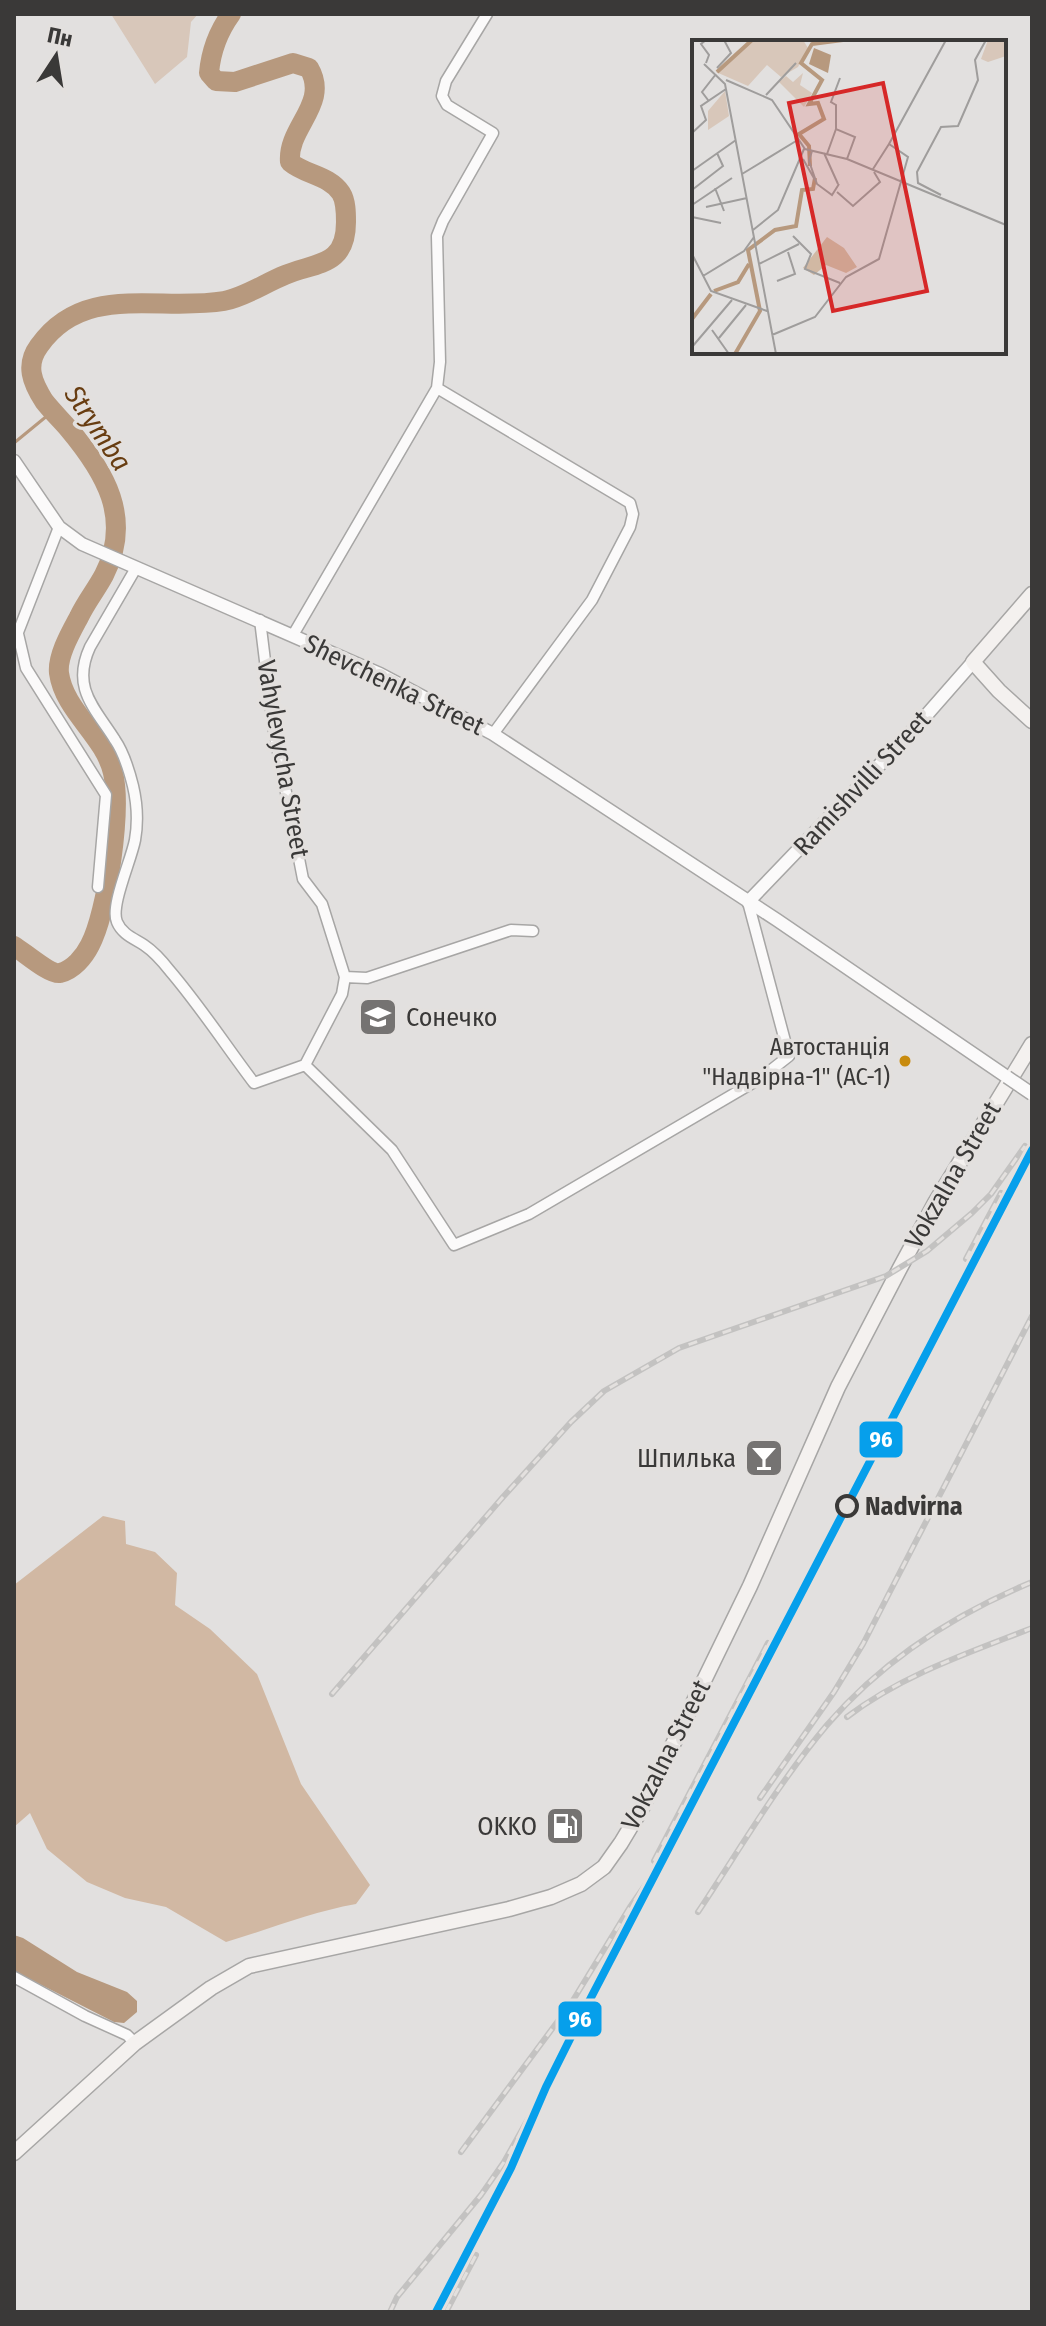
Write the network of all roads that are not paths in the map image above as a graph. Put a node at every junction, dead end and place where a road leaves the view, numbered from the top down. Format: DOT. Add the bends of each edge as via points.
graph roads {
  1 [pos="487,14"];
  2 [pos="437,388"];
  3 [pos="14,461"];
  4 [pos="59,527"];
  5 [pos="131,566"];
  6 [pos="1032,594"];
  7 [pos="260,620"];
  8 [pos="293,635"];
  9 [pos="16,638"];
  10 [pos="973,662"];
  11 [pos="1032,721"];
  12 [pos="493,734"];
  13 [pos="98,887"];
  14 [pos="748,902"];
  15 [pos="533,931"];
  16 [pos="345,977"];
  17 [pos="1032,1044"];
  18 [pos="305,1065"];
  19 [pos="1032,1094"];
  20 [pos="14,1977"];
  21 [pos="135,2043"];
  22 [pos="14,2153"];
  1 -- 2 [label="street" via="442,96 447,105 493,133 437,236"];
  2 -- 8 [label="street"];
  2 -- 12 [label="street" via="630,503 633,514 592,600"];
  3 -- 4 [label="street, Shevchenka Street"];
  4 -- 5 [label="street, Shevchenka Street"];
  4 -- 9 [label="street"];
  5 -- 7 [label="street, Shevchenka Street"];
  5 -- 18 [label="street" via="85,658 84,672 88,701 127,764 136,806 136,837 114,912 118,925 169,970 254,1083"];
  6 -- 10 [label="main road"];
  7 -- 8 [label="street, Shevchenka Street"];
  7 -- 16 [label="street, Vahylevycha Street" via="273,726 303,879 322,904"];
  8 -- 12 [label="street, Shevchenka Street"];
  9 -- 13 [label="street" via="26,668 106,795"];
  10 -- 11 [label="main road"];
  10 -- 14 [label="street, Ramishvilli Street"];
  12 -- 14 [label="street, Shevchenka Street"];
  14 -- 18 [label="street" via="789,1056 761,1078 529,1214 454,1245 392,1150"];
  14 -- 19 [label="street, Shevchenka Street, bridge"];
  15 -- 16 [label="street" via="511,930 367,978"];
  16 -- 18 [label="street" via="342,994"];
  17 -- 21 [label="main road, Vokzalna Street" via="935,1203 838,1387 750,1586 642,1808 604,1867 581,1884 523,1905 249,1966"];
  20 -- 21 [label="street"];
  21 -- 22 [label="main road, Vokzalna Street"];
}
